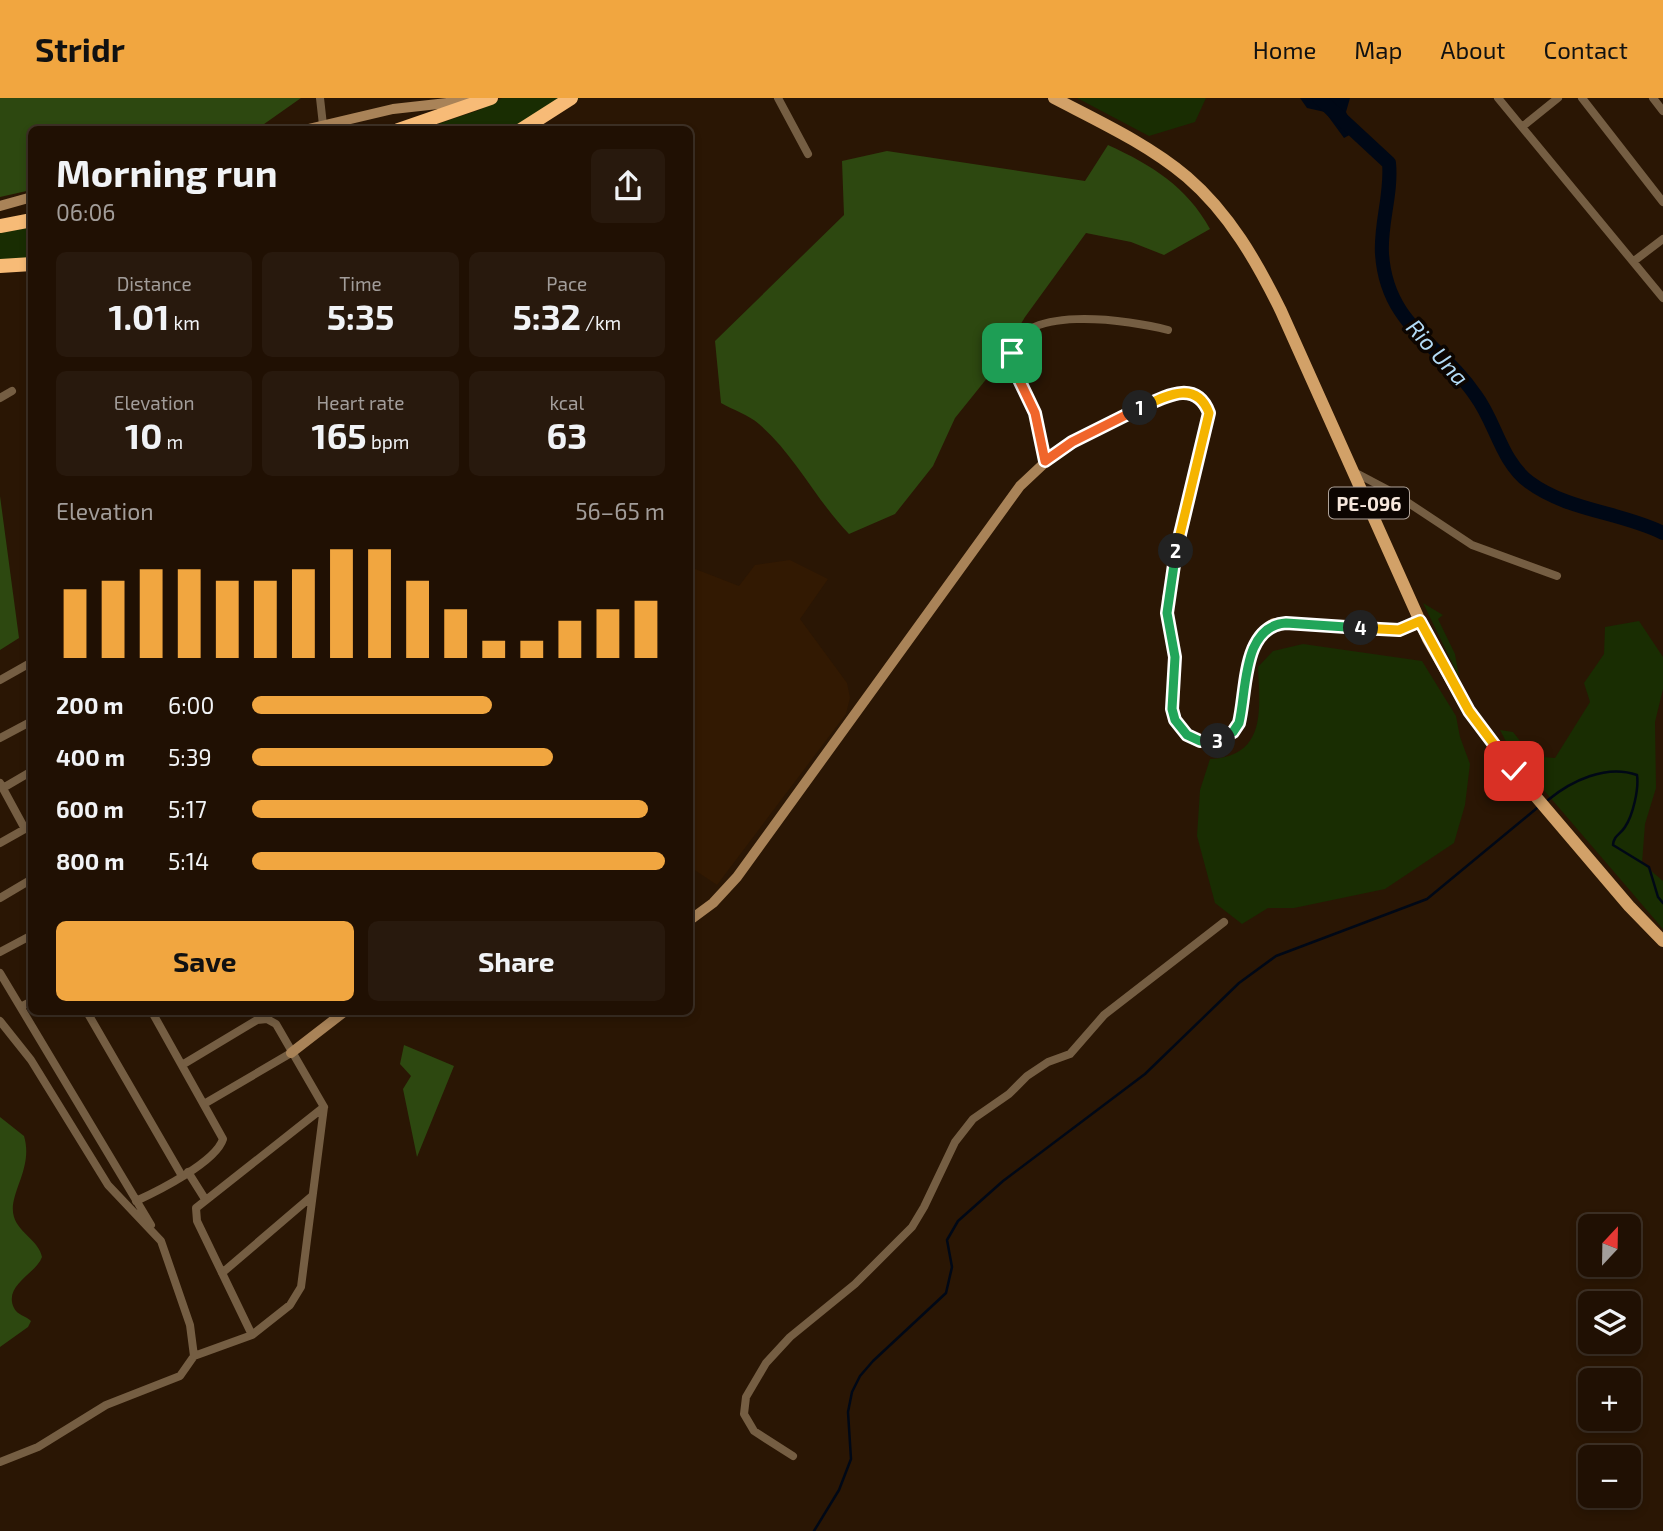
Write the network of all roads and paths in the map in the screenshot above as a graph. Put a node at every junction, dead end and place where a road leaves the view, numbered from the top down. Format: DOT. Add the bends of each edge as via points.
graph roads {
  1 [pos="320,98"];
  2 [pos="491,98"];
  3 [pos="571,98"];
  4 [pos="778,98"];
  5 [pos="1054,98"];
  6 [pos="1498,98"];
  7 [pos="1558,98"];
  8 [pos="1582,98"];
  9 [pos="1653,98"];
  10 [pos="1663,111"];
  11 [pos="323,125"];
  12 [pos="319,126"];
  13 [pos="410,126"];
  14 [pos="527,126"];
  15 [pos="1522,127"];
  16 [pos="808,155"];
  17 [pos="28,198"];
  18 [pos="1663,202"];
  19 [pos="0,205"];
  20 [pos="28,221"];
  21 [pos="0,226"];
  22 [pos="1663,239"];
  23 [pos="1634,261"];
  24 [pos="28,264"];
  25 [pos="0,266"];
  26 [pos="1663,298"];
  27 [pos="1168,330"];
  28 [pos="12,391"];
  29 [pos="0,398"];
  30 [pos="1045,461"];
  31 [pos="1356,473"];
  32 [pos="1557,576"];
  33 [pos="1420,621"];
  34 [pos="28,664"];
  35 [pos="0,680"];
  36 [pos="28,723"];
  37 [pos="0,738"];
  38 [pos="28,773"];
  39 [pos="1,785"];
  40 [pos="28,827"];
  41 [pos="0,843"];
  42 [pos="28,881"];
  43 [pos="0,898"];
  44 [pos="693,918"];
  45 [pos="1224,922"];
  46 [pos="28,937"];
  47 [pos="1663,941"];
  48 [pos="0,952"];
  49 [pos="0,973"];
  50 [pos="28,1003"];
  51 [pos="22,1006"];
  52 [pos="89,1015"];
  53 [pos="154,1015"];
  54 [pos="340,1015"];
  55 [pos="0,1021"];
  56 [pos="292,1053"];
  57 [pos="182,1065"];
  58 [pos="204,1104"];
  59 [pos="324,1107"];
  60 [pos="185,1174"];
  61 [pos="312,1196"];
  62 [pos="205,1199"];
  63 [pos="136,1200"];
  64 [pos="154,1231"];
  65 [pos="222,1273"];
  66 [pos="251,1335"];
  67 [pos="194,1356"];
  68 [pos="793,1456"];
  69 [pos="0,1462"];
  1 -- 11 [label="street"];
  2 -- 11 [label="street" via="393,109"];
  2 -- 13 [label="highway"];
  3 -- 14 [label="highway"];
  4 -- 16 [label="street"];
  5 -- 31 [label="main road, PE-096" via="1169,164 1209,198 1231,225 1261,269"];
  6 -- 15 [label="street"];
  7 -- 15 [label="street"];
  8 -- 18 [label="street"];
  9 -- 10 [label="street"];
  11 -- 12 [label="street"];
  15 -- 23 [label="street"];
  17 -- 19 [label="street"];
  20 -- 21 [label="highway"];
  22 -- 23 [label="street"];
  23 -- 26 [label="street"];
  24 -- 25 [label="highway"];
  27 -- 30 [label="street" via="1116,320 1063,321 1034,327 1017,340 1013,367 1035,413"];
  28 -- 29 [label="street"];
  30 -- 33 [label="street" via="1072,442 1177,392 1196,395 1207,407 1209,425 1178,541 1167,613 1175,657 1172,709 1187,735 1200,741 1224,739 1239,723 1255,642 1269,626 1286,623 1390,631"];
  30 -- 44 [label="street" via="1012,496 731,884"];
  31 -- 32 [label="street" via="1472,545"];
  31 -- 33 [label="main road, PE-096"];
  33 -- 47 [label="main road, PE-096" via="1469,711 1494,746"];
  34 -- 35 [label="street"];
  36 -- 37 [label="street"];
  38 -- 39 [label="street"];
  39 -- 40 [label="street"];
  40 -- 41 [label="street"];
  42 -- 43 [label="street"];
  45 -- 68 [label="street" via="1104,1015 1070,1054 1027,1076 973,1119 955,1142 912,1227 766,1363 746,1397 744,1414 754,1431"];
  46 -- 48 [label="street"];
  49 -- 51 [label="street"];
  50 -- 51 [label="street"];
  51 -- 63 [label="street"];
  52 -- 60 [label="street"];
  53 -- 57 [label="street"];
  54 -- 56 [label="street"];
  55 -- 64 [label="street" via="31,1059 108,1185"];
  56 -- 57 [label="street" via="276,1024 263,1018"];
  56 -- 58 [label="street"];
  56 -- 59 [label="street"];
  57 -- 58 [label="street"];
  58 -- 60 [label="street" via="222,1143"];
  59 -- 61 [label="street"];
  59 -- 62 [label="street"];
  60 -- 62 [label="street"];
  60 -- 63 [label="street" via="167,1188"];
  61 -- 65 [label="street"];
  61 -- 66 [label="street" via="301,1287 279,1316"];
  62 -- 65 [label="street" via="196,1214"];
  63 -- 64 [label="street"];
  64 -- 67 [label="street" via="190,1325"];
  65 -- 66 [label="street"];
  66 -- 67 [label="street"];
  67 -- 69 [label="street" via="180,1376 106,1405 38,1447"];
}
